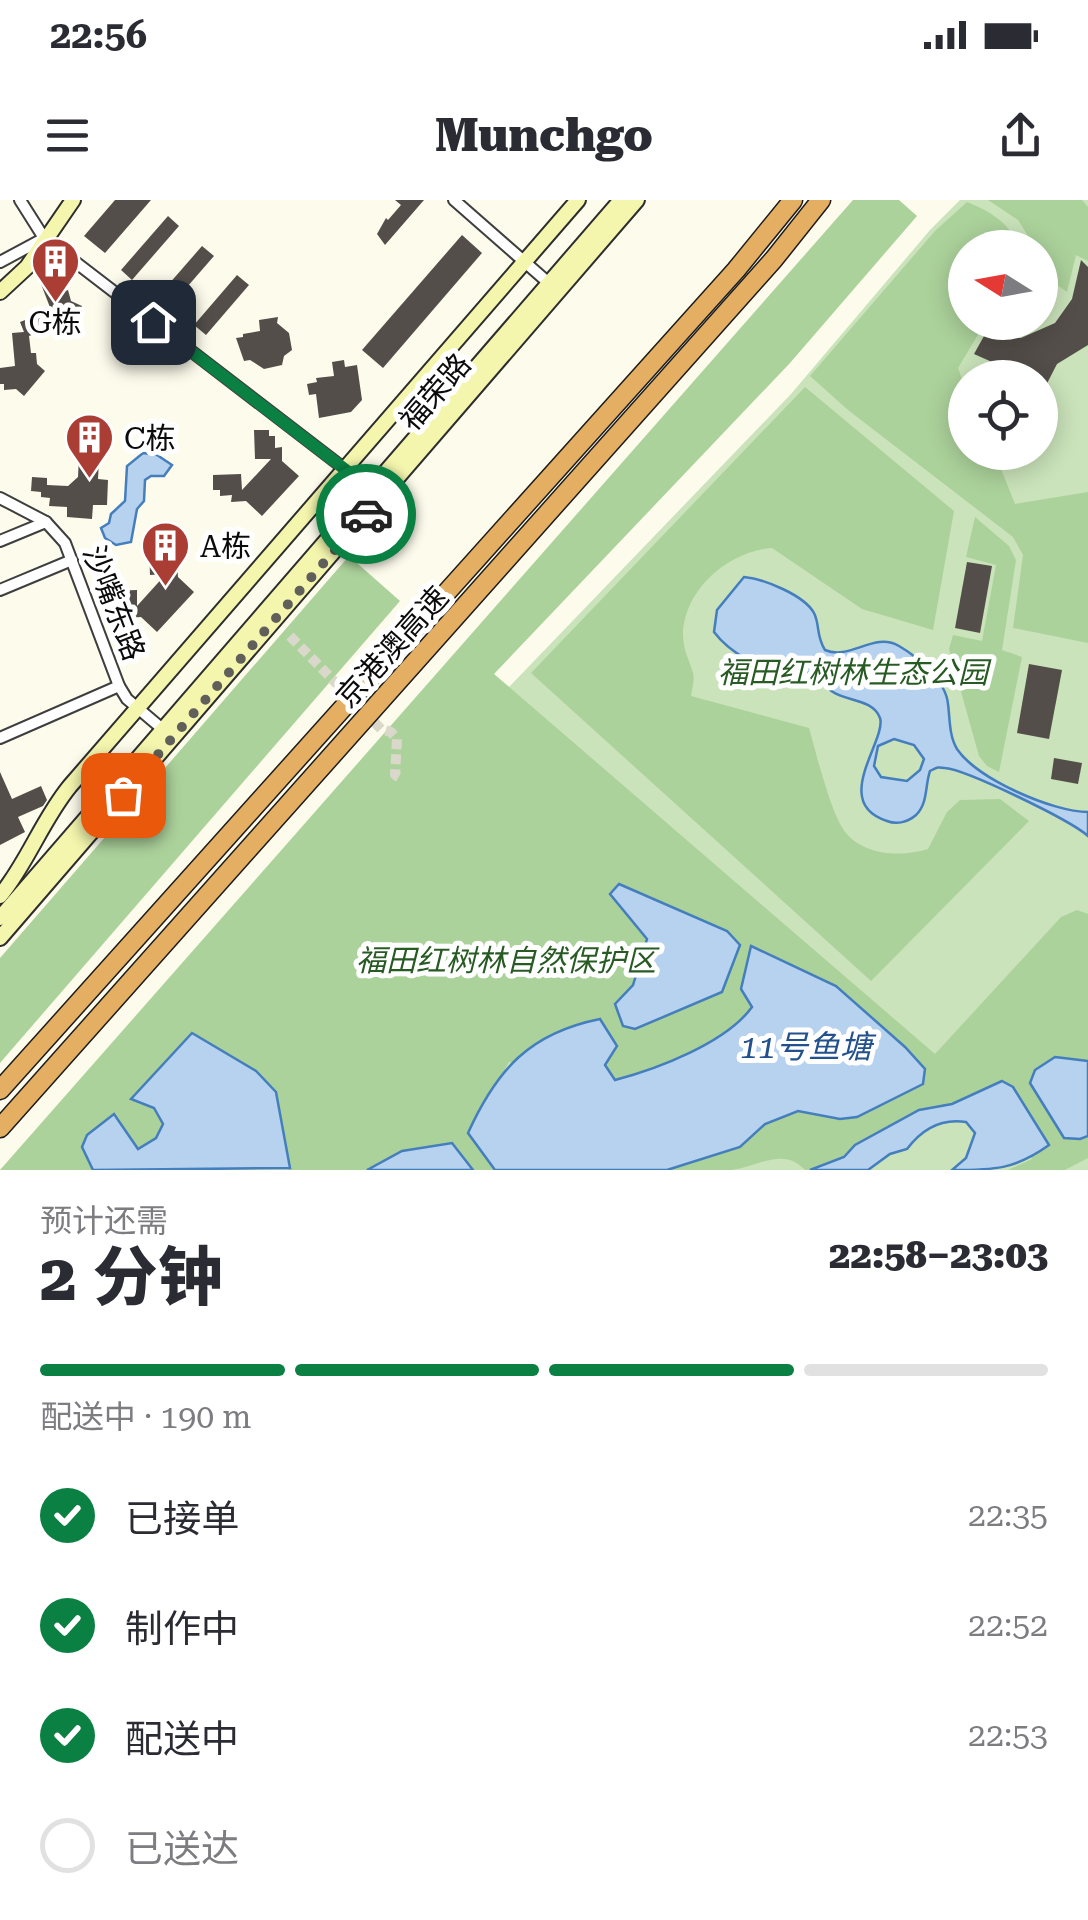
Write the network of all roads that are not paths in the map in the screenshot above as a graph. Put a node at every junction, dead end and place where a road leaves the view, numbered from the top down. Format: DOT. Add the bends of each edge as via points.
graph roads {
  1 [pos="20,200"];
  2 [pos="73,200"];
  3 [pos="454,200"];
  4 [pos="578,200"];
  5 [pos="620,200"];
  6 [pos="637,200"];
  7 [pos="793,200"];
  8 [pos="821,200"];
  9 [pos="44,238"];
  10 [pos="0,262"];
  11 [pos="522,262"];
  12 [pos="554,287"];
  13 [pos="0,292"];
  14 [pos="344,468"];
  15 [pos="376,493"];
  16 [pos="0,498"];
  17 [pos="46,522"];
  18 [pos="0,541"];
  19 [pos="72,560"];
  20 [pos="0,590"];
  21 [pos="119,686"];
  22 [pos="137,708"];
  23 [pos="168,734"];
  24 [pos="0,738"];
  25 [pos="34,878"];
  26 [pos="4,891"];
  27 [pos="0,917"];
  28 [pos="0,938"];
  29 [pos="0,1090"];
  30 [pos="0,1128"];
  1 -- 9 [label="street"];
  2 -- 9 [label="main road"];
  3 -- 11 [label="street"];
  4 -- 11 [label="main road"];
  5 -- 12 [label="main road, 福荣路"];
  6 -- 12 [label="main road, 福荣路"];
  7 -- 29 [label="highway, 京港澳高速"];
  8 -- 30 [label="highway, 京港澳高速"];
  9 -- 10 [label="street"];
  9 -- 13 [label="main road" via="28,266"];
  9 -- 14 [label="street"];
  11 -- 12 [label="street"];
  11 -- 14 [label="main road"];
  12 -- 15 [label="main road, 福荣路"];
  14 -- 15 [label="street"];
  14 -- 22 [label="main road"];
  15 -- 23 [label="main road, 福荣路"];
  16 -- 17 [label="street, 沙嘴东路"];
  17 -- 18 [label="street"];
  17 -- 19 [label="street, 沙嘴东路"];
  19 -- 20 [label="street"];
  19 -- 21 [label="street, 沙嘴东路"];
  21 -- 22 [label="street, 沙嘴东路"];
  21 -- 24 [label="street"];
  22 -- 23 [label="street, 沙嘴东路"];
  22 -- 26 [label="main road" via="63,794"];
  23 -- 25 [label="main road, 福荣路"];
  23 -- 28 [label="main road, 福荣路"];
  25 -- 26 [label="main road"];
  25 -- 27 [label="main road, 福荣路"];
  26 -- 27 [label="main road"];
}
